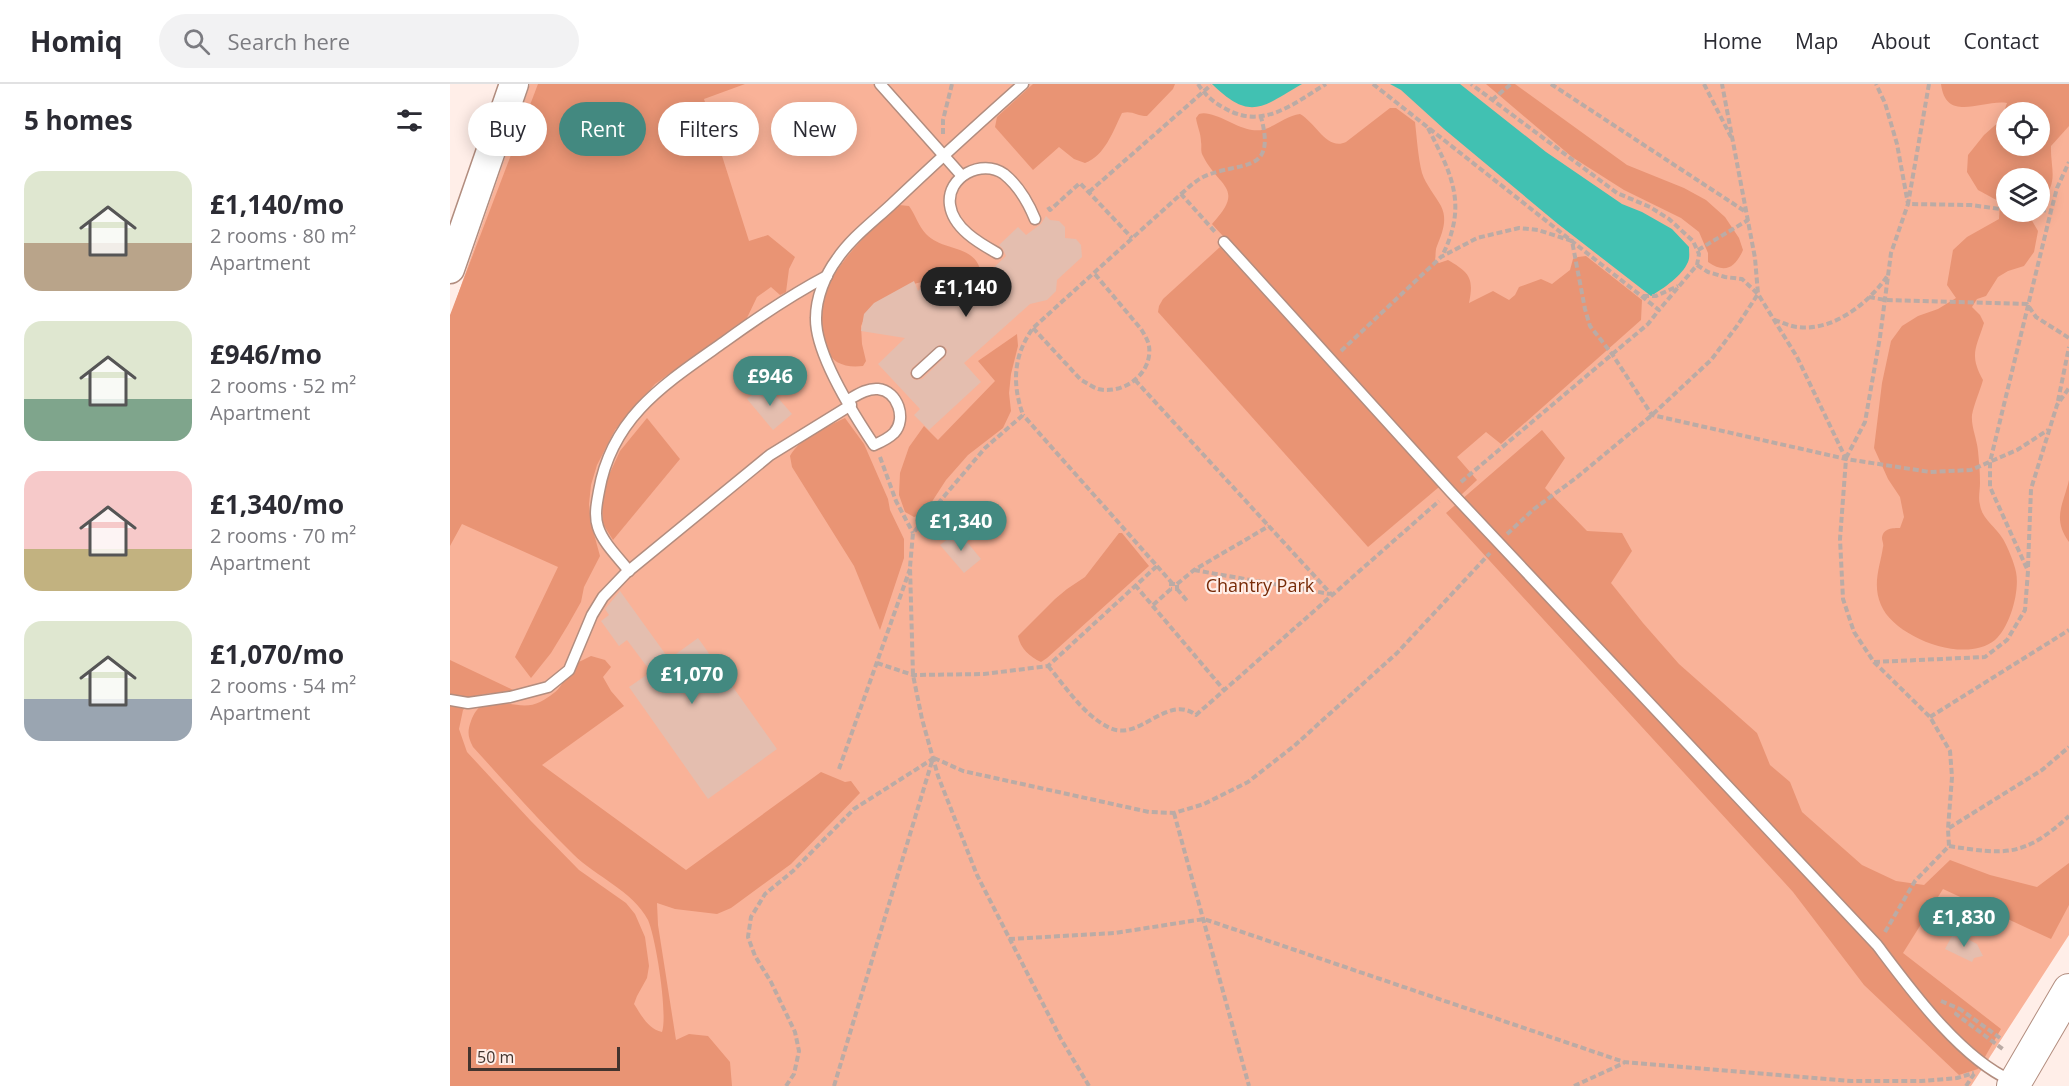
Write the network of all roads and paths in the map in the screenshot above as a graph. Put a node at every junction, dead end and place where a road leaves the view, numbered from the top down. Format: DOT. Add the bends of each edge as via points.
graph roads {
  1 [pos="514,84"];
  2 [pos="880,84"];
  3 [pos="952,84"];
  4 [pos="1023,84"];
  5 [pos="1198,84"];
  6 [pos="1326,84"];
  7 [pos="1373,84"];
  8 [pos="1471,84"];
  9 [pos="1511,84"];
  10 [pos="1551,84"];
  11 [pos="1704,84"];
  12 [pos="1722,84"];
  13 [pos="1876,84"];
  14 [pos="1929,84"];
  15 [pos="1211,85"];
  16 [pos="1203,92"];
  17 [pos="1492,100"];
  18 [pos="1261,117"];
  19 [pos="1427,126"];
  20 [pos="1734,143"];
  21 [pos="943,156"];
  22 [pos="2069,162"];
  23 [pos="962,176"];
  24 [pos="1089,192"];
  25 [pos="1181,194"];
  26 [pos="1027,201"];
  27 [pos="1908,204"];
  28 [pos="1996,208"];
  29 [pos="2051,211"];
  30 [pos="1746,212"];
  31 [pos="1035,219"];
  32 [pos="1748,220"];
  33 [pos="1132,238"];
  34 [pos="1572,241"];
  35 [pos="1224,242"];
  36 [pos="1698,250"];
  37 [pos="997,253"];
  38 [pos="1442,257"];
  39 [pos="1697,266"];
  40 [pos="450,269"];
  41 [pos="1094,273"];
  42 [pos="1888,274"];
  43 [pos="827,276"];
  44 [pos="1681,284"];
  45 [pos="1639,294"];
  46 [pos="1758,294"];
  47 [pos="1869,297"];
  48 [pos="1885,300"];
  49 [pos="2027,304"];
  50 [pos="1659,310"];
  51 [pos="1774,320"];
  52 [pos="1033,328"];
  53 [pos="2069,338"];
  54 [pos="2069,347"];
  55 [pos="940,352"];
  56 [pos="1612,354"];
  57 [pos="1331,361"];
  58 [pos="917,373"];
  59 [pos="1135,380"];
  60 [pos="901,388"];
  61 [pos="2069,388"];
  62 [pos="892,396"];
  63 [pos="849,403"];
  64 [pos="2057,405"];
  65 [pos="1023,415"];
  66 [pos="1652,415"];
  67 [pos="2048,430"];
  68 [pos="874,445"];
  69 [pos="1846,459"];
  70 [pos="1990,462"];
  71 [pos="1450,491"];
  72 [pos="1269,526"];
  73 [pos="913,533"];
  74 [pos="1498,543"];
  75 [pos="1157,566"];
  76 [pos="910,567"];
  77 [pos="1194,570"];
  78 [pos="629,571"];
  79 [pos="2028,571"];
  80 [pos="1135,585"];
  81 [pos="1174,585"];
  82 [pos="1331,595"];
  83 [pos="1188,602"];
  84 [pos="1153,605"];
  85 [pos="2069,630"];
  86 [pos="1874,662"];
  87 [pos="876,663"];
  88 [pos="1048,666"];
  89 [pos="913,675"];
  90 [pos="1224,690"];
  91 [pos="450,700"];
  92 [pos="1930,717"];
  93 [pos="2069,747"];
  94 [pos="933,758"];
  95 [pos="838,769"];
  96 [pos="1174,813"];
  97 [pos="2069,816"];
  98 [pos="1948,829"];
  99 [pos="1949,846"];
  100 [pos="1204,919"];
  101 [pos="1009,939"];
  102 [pos="1876,945"];
  103 [pos="2069,990"];
  104 [pos="2000,1038"];
  105 [pos="2004,1050"];
  106 [pos="1624,1062"];
  107 [pos="1989,1067"];
  108 [pos="1975,1072"];
  109 [pos="1921,1081"];
  110 [pos="2014,1084"];
  111 [pos="786,1086"];
  112 [pos="834,1086"];
  113 [pos="1089,1086"];
  114 [pos="1250,1086"];
  115 [pos="1574,1086"];
  116 [pos="1917,1086"];
  117 [pos="1966,1086"];
  1 -- 40 [label="street"];
  2 -- 21 [label="lane"];
  3 -- 21 [label="path" via="944,120"];
  4 -- 21 [label="lane"];
  5 -- 16 [label="path"];
  6 -- 18 [label="path"];
  7 -- 19 [label="path"];
  8 -- 17 [label="path"];
  9 -- 17 [label="path"];
  10 -- 30 [label="path"];
  11 -- 20 [label="path"];
  12 -- 20 [label="path"];
  13 -- 27 [label="path" via="1897,144"];
  14 -- 27 [label="path"];
  15 -- 16 [label="path"];
  16 -- 18 [label="path" via="1236,114"];
  16 -- 24 [label="path"];
  17 -- 36 [label="path" via="1617,193 1669,219 1688,234"];
  18 -- 25 [label="path" via="1266,147 1258,159 1203,177"];
  19 -- 34 [label="path"];
  19 -- 38 [label="path" via="1452,180 1457,211"];
  20 -- 30 [label="path"];
  21 -- 23 [label="lane"];
  21 -- 43 [label="lane" via="832,257"];
  22 -- 29 [label="path"];
  23 -- 26 [label="lane" via="982,167 994,168"];
  23 -- 37 [label="lane" via="952,189 950,207 971,237"];
  24 -- 26 [label="path" via="1080,183 1050,210"];
  24 -- 33 [label="path"];
  25 -- 33 [label="path"];
  25 -- 35 [label="path"];
  26 -- 31 [label="lane"];
  27 -- 28 [label="path"];
  27 -- 42 [label="path"];
  29 -- 49 [label="path"];
  30 -- 32 [label="path"];
  32 -- 36 [label="path"];
  32 -- 46 [label="path"];
  33 -- 41 [label="path"];
  34 -- 38 [label="path" via="1519,228 1477,238"];
  34 -- 45 [label="path"];
  34 -- 56 [label="path" via="1590,326"];
  35 -- 57 [label="lane"];
  36 -- 39 [label="path"];
  38 -- 57 [label="path"];
  39 -- 44 [label="path"];
  39 -- 46 [label="path" via="1742,279"];
  41 -- 52 [label="path"];
  41 -- 59 [label="path" via="1146,338 1147,364"];
  42 -- 47 [label="path"];
  42 -- 48 [label="path"];
  43 -- 63 [label="lane" via="817,308 818,333"];
  43 -- 78 [label="lane" via="769,310 655,391 615,442 602,476 597,525"];
  44 -- 45 [label="path" via="1656,297"];
  44 -- 50 [label="path"];
  45 -- 50 [label="path"];
  46 -- 51 [label="path"];
  46 -- 66 [label="path" via="1711,360"];
  47 -- 48 [label="path"];
  47 -- 51 [label="path" via="1835,320 1816,326 1797,327"];
  48 -- 49 [label="path"];
  48 -- 69 [label="path" via="1865,422"];
  49 -- 53 [label="path" via="2036,316"];
  49 -- 70 [label="path"];
  50 -- 56 [label="path"];
  51 -- 69 [label="path" via="1797,357"];
  52 -- 59 [label="path" via="1090,385 1119,389"];
  52 -- 65 [label="path" via="1016,372 1016,394"];
  54 -- 64 [label="path"];
  55 -- 58 [label="lane"];
  56 -- 66 [label="path"];
  56 -- 71 [label="path"];
  57 -- 71 [label="lane"];
  59 -- 72 [label="path"];
  60 -- 62 [label="lane"];
  61 -- 64 [label="path"];
  62 -- 63 [label="lane" via="876,389 861,393"];
  62 -- 68 [label="lane" via="899,407 899,426"];
  63 -- 68 [label="lane"];
  63 -- 78 [label="lane" via="771,455"];
  64 -- 67 [label="path"];
  65 -- 73 [label="path" via="985,448"];
  65 -- 75 [label="path"];
  66 -- 69 [label="path"];
  66 -- 74 [label="path" via="1534,509"];
  67 -- 70 [label="path"];
  67 -- 79 [label="path" via="2031,489"];
  68 -- 73 [label="path"];
  69 -- 70 [label="path" via="1930,472 1971,470"];
  69 -- 86 [label="path" via="1840,539 1843,598 1854,632"];
  70 -- 79 [label="path" via="1990,487"];
  71 -- 74 [label="lane"];
  71 -- 82 [label="path"];
  72 -- 77 [label="path"];
  72 -- 82 [label="path"];
  73 -- 76 [label="path"];
  74 -- 96 [label="path" via="1396,653 1294,746 1248,782 1204,804"];
  74 -- 102 [label="lane"];
  75 -- 80 [label="path"];
  75 -- 81 [label="path"];
  76 -- 87 [label="path"];
  76 -- 89 [label="path"];
  77 -- 81 [label="path"];
  77 -- 82 [label="path"];
  78 -- 91 [label="lane" via="603,597 592,615 569,670 548,687 510,698 468,703"];
  79 -- 86 [label="path" via="2025,610 2007,640 1985,657"];
  80 -- 84 [label="path"];
  80 -- 88 [label="path"];
  81 -- 83 [label="path"];
  81 -- 84 [label="path"];
  82 -- 90 [label="path"];
  84 -- 90 [label="path"];
  85 -- 92 [label="path"];
  86 -- 92 [label="path"];
  87 -- 89 [label="path"];
  87 -- 95 [label="path"];
  88 -- 89 [label="path" via="984,674"];
  88 -- 90 [label="path" via="1098,721 1120,732 1180,708 1196,715"];
  89 -- 94 [label="path"];
  92 -- 98 [label="path" via="1950,751"];
  93 -- 98 [label="path" via="2042,770"];
  94 -- 96 [label="path" via="963,771 1149,812"];
  94 -- 101 [label="path" via="977,875"];
  94 -- 111 [label="path" via="854,808 794,871 765,894 751,917 748,937 755,956 795,1032 799,1052 794,1074"];
  94 -- 112 [label="path"];
  96 -- 100 [label="path"];
  97 -- 99 [label="path" via="2049,835 2018,850 1992,853"];
  98 -- 99 [label="path"];
  99 -- 102 [label="path" via="1915,881"];
  100 -- 101 [label="path" via="1115,933"];
  100 -- 106 [label="path"];
  100 -- 114 [label="path"];
  101 -- 113 [label="path"];
  102 -- 107 [label="lane" via="1924,1007"];
  103 -- 110 [label="main road"];
  104 -- 105 [label="path" via="1960,1009 1956,1014"];
  106 -- 109 [label="path" via="1851,1081"];
  106 -- 115 [label="path"];
  107 -- 108 [label="path"];
  107 -- 110 [label="lane"];
  108 -- 109 [label="path"];
  108 -- 117 [label="path"];
  109 -- 116 [label="path"];
}
